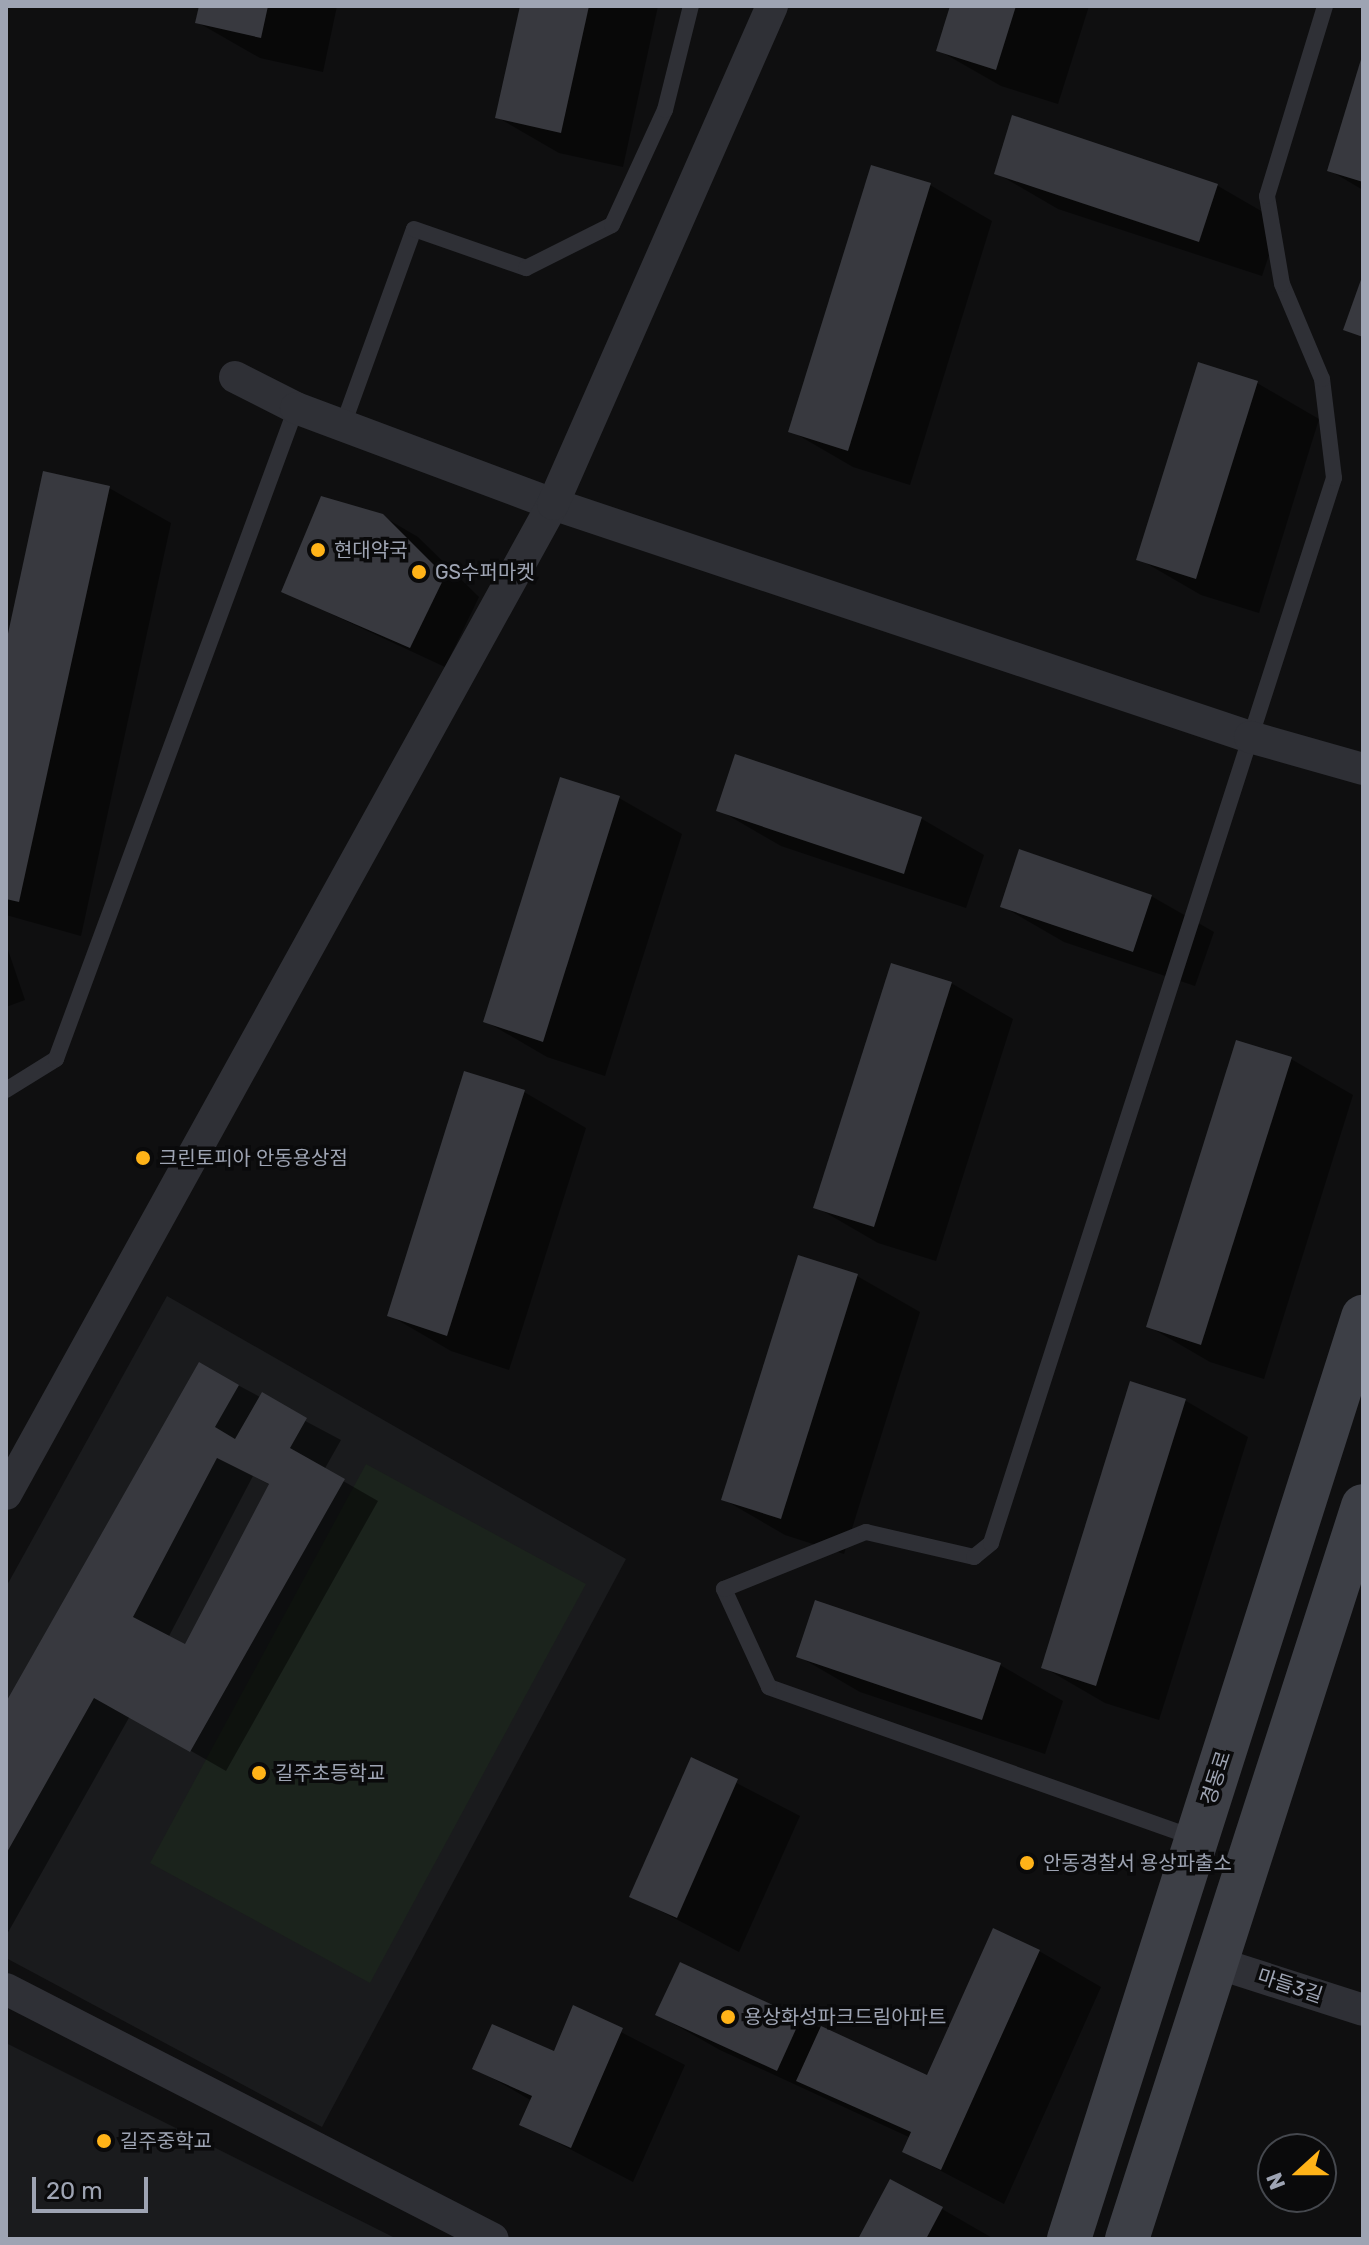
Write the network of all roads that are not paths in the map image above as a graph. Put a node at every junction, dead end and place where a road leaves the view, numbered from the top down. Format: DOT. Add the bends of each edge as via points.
graph roads {
  1 [pos="691,6"];
  2 [pos="772,6"];
  3 [pos="1325,6"];
  4 [pos="235,377"];
  5 [pos="296,408"];
  6 [pos="343,425"];
  7 [pos="553,504"];
  8 [pos="1250,737"];
  9 [pos="1363,769"];
  10 [pos="6,1090"];
  11 [pos="1363,1317"];
  12 [pos="6,1494"];
  13 [pos="1363,1506"];
  14 [pos="1196,1838"];
  15 [pos="1217,1963"];
  16 [pos="6,1989"];
  17 [pos="1363,2010"];
  18 [pos="493,2239"];
  19 [pos="1069,2239"];
  20 [pos="1127,2239"];
  1 -- 6 [label="lane" via="665,110 612,225 526,268 414,229"];
  2 -- 7 [label="street"];
  3 -- 8 [label="lane" via="1267,196 1282,284 1322,379 1334,478"];
  4 -- 5 [label="street"];
  5 -- 6 [label="street"];
  5 -- 10 [label="lane" via="56,1059"];
  6 -- 7 [label="street"];
  7 -- 8 [label="street"];
  7 -- 12 [label="street"];
  8 -- 9 [label="street"];
  8 -- 14 [label="lane" via="991,1543 974,1557 866,1532 724,1589 769,1687"];
  11 -- 14 [label="street, 경동로"];
  13 -- 15 [label="street"];
  14 -- 19 [label="street, 경동로"];
  15 -- 17 [label="street, 마들3길"];
  15 -- 20 [label="street"];
  16 -- 18 [label="street"];
}
